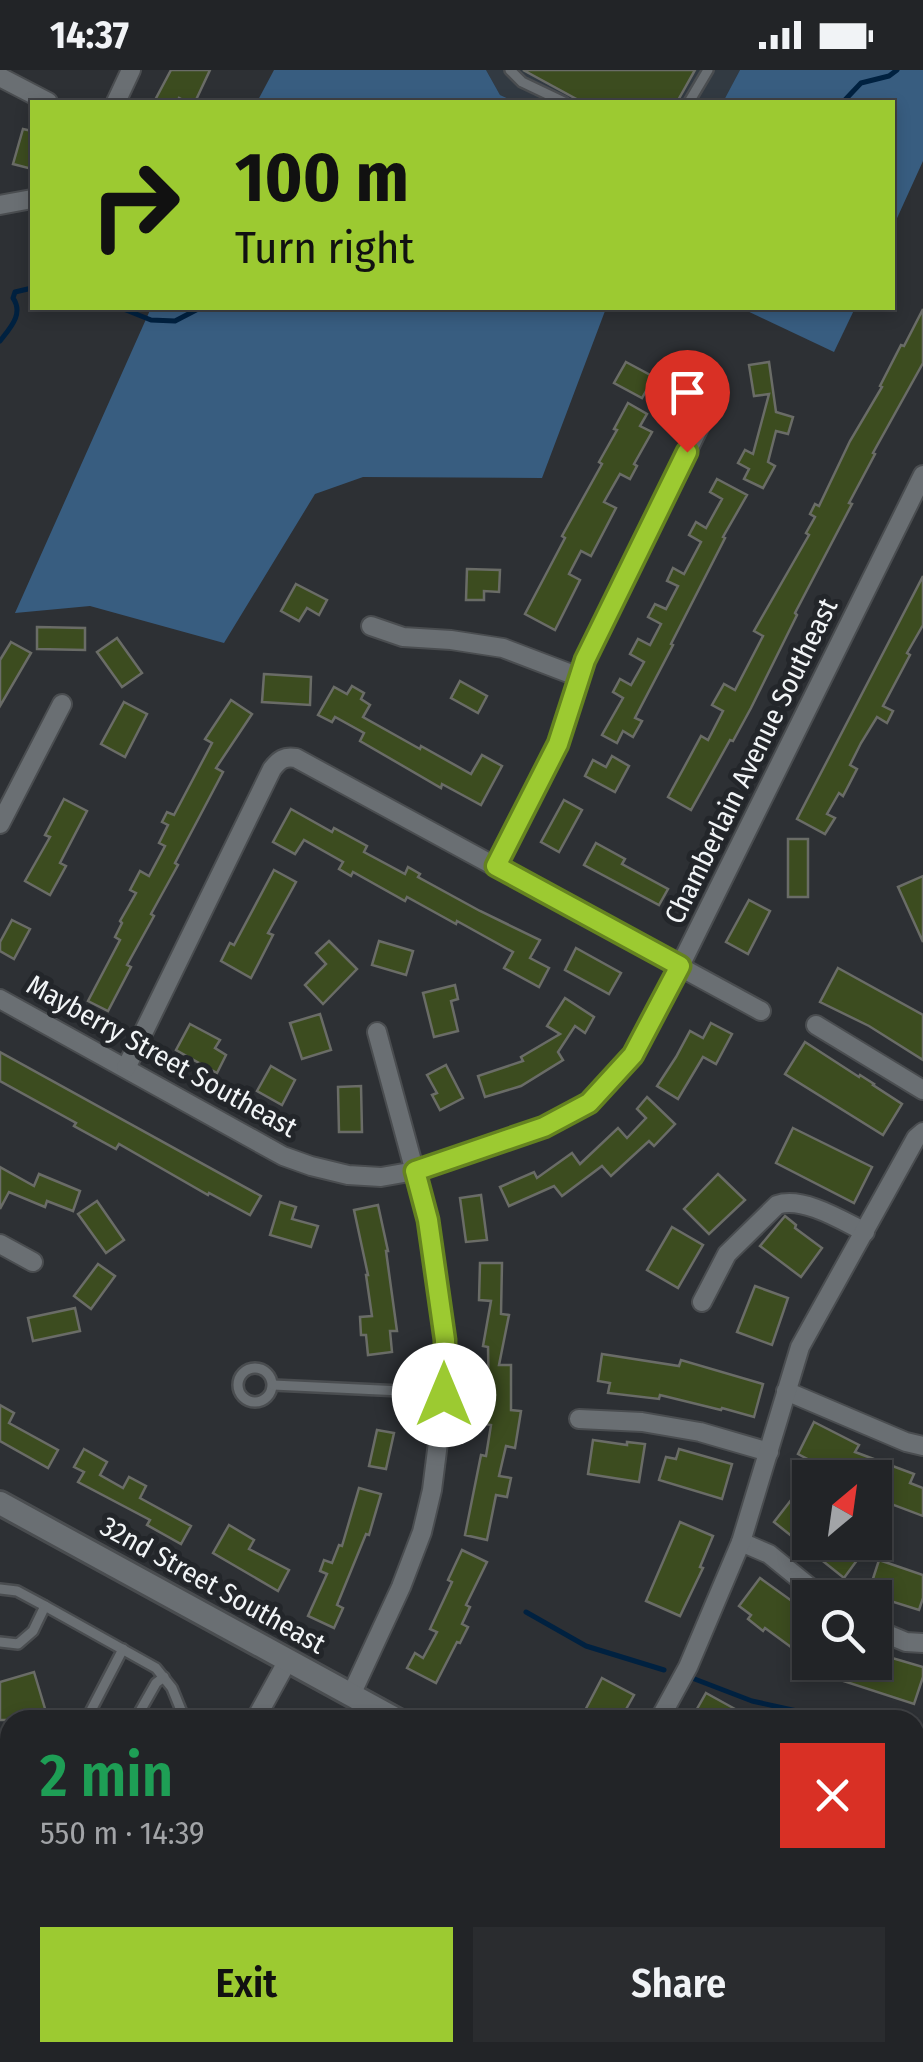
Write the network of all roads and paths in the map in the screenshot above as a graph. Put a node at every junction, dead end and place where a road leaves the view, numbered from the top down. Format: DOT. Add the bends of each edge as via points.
graph roads {
  1 [pos="131,70"];
  2 [pos="510,70"];
  3 [pos="708,70"];
  4 [pos="0,78"];
  5 [pos="44,100"];
  6 [pos="117,100"];
  7 [pos="560,100"];
  8 [pos="691,100"];
  9 [pos="30,199"];
  10 [pos="0,206"];
  11 [pos="704,417"];
  12 [pos="923,475"];
  13 [pos="371,626"];
  14 [pos="579,676"];
  15 [pos="62,704"];
  16 [pos="0,824"];
  17 [pos="496,866"];
  18 [pos="680,966"];
  19 [pos="0,999"];
  20 [pos="761,1012"];
  21 [pos="816,1025"];
  22 [pos="377,1032"];
  23 [pos="126,1068"];
  24 [pos="923,1090"];
  25 [pos="923,1132"];
  26 [pos="415,1171"];
  27 [pos="865,1232"];
  28 [pos="0,1244"];
  29 [pos="33,1262"];
  30 [pos="702,1302"];
  31 [pos="273,1385"];
  32 [pos="786,1391"];
  33 [pos="444,1393"];
  34 [pos="579,1419"];
  35 [pos="923,1446"];
  36 [pos="770,1452"];
  37 [pos="0,1503"];
  38 [pos="742,1542"];
  39 [pos="801,1580"];
  40 [pos="0,1588"];
  41 [pos="46,1606"];
  42 [pos="892,1636"];
  43 [pos="700,1638"];
  44 [pos="0,1642"];
  45 [pos="923,1643"];
  46 [pos="124,1649"];
  47 [pos="288,1660"];
  48 [pos="164,1678"];
  49 [pos="351,1695"];
  50 [pos="91,1710"];
  51 [pos="142,1710"];
  52 [pos="182,1710"];
  53 [pos="261,1710"];
  54 [pos="379,1710"];
  55 [pos="652,1710"];
  56 [pos="664,1710"];
  1 -- 6 [label="street"];
  2 -- 7 [label="lane"];
  3 -- 8 [label="lane"];
  4 -- 5 [label="street"];
  9 -- 10 [label="street"];
  11 -- 14 [label="street"];
  12 -- 18 [label="street, Chamberlain Avenue Southeast"];
  13 -- 14 [label="street" via="403,637 503,648"];
  14 -- 17 [label="street" via="558,744"];
  15 -- 16 [label="street"];
  17 -- 18 [label="street"];
  17 -- 23 [label="street" via="296,758 278,760"];
  18 -- 20 [label="street"];
  18 -- 26 [label="street, Chamberlain Avenue Southeast" via="633,1055 589,1103 544,1127"];
  19 -- 23 [label="street, Mayberry Street Southeast"];
  21 -- 24 [label="street"];
  22 -- 26 [label="street"];
  23 -- 26 [label="street, Mayberry Street Southeast" via="311,1166 364,1176"];
  25 -- 27 [label="street"];
  26 -- 33 [label="street" via="445,1340"];
  27 -- 30 [label="street" via="808,1206 778,1205 726,1254"];
  27 -- 32 [label="street" via="800,1347"];
  28 -- 29 [label="street"];
  31 -- 33 [label="lane"];
  32 -- 35 [label="street"];
  32 -- 36 [label="street"];
  33 -- 49 [label="street" via="422,1532"];
  34 -- 36 [label="street" via="700,1432"];
  36 -- 38 [label="street"];
  37 -- 47 [label="street, 32nd Street Southeast"];
  38 -- 39 [label="street"];
  38 -- 43 [label="street"];
  40 -- 41 [label="lane"];
  41 -- 44 [label="lane" via="26,1639"];
  41 -- 46 [label="lane"];
  42 -- 45 [label="street"];
  43 -- 55 [label="street" via="679,1660"];
  43 -- 56 [label="street"];
  46 -- 48 [label="lane"];
  46 -- 50 [label="lane"];
  47 -- 49 [label="street, 32nd Street Southeast"];
  47 -- 53 [label="street"];
  48 -- 51 [label="lane"];
  48 -- 52 [label="lane"];
  49 -- 54 [label="street, 32nd Street Southeast"];
}
